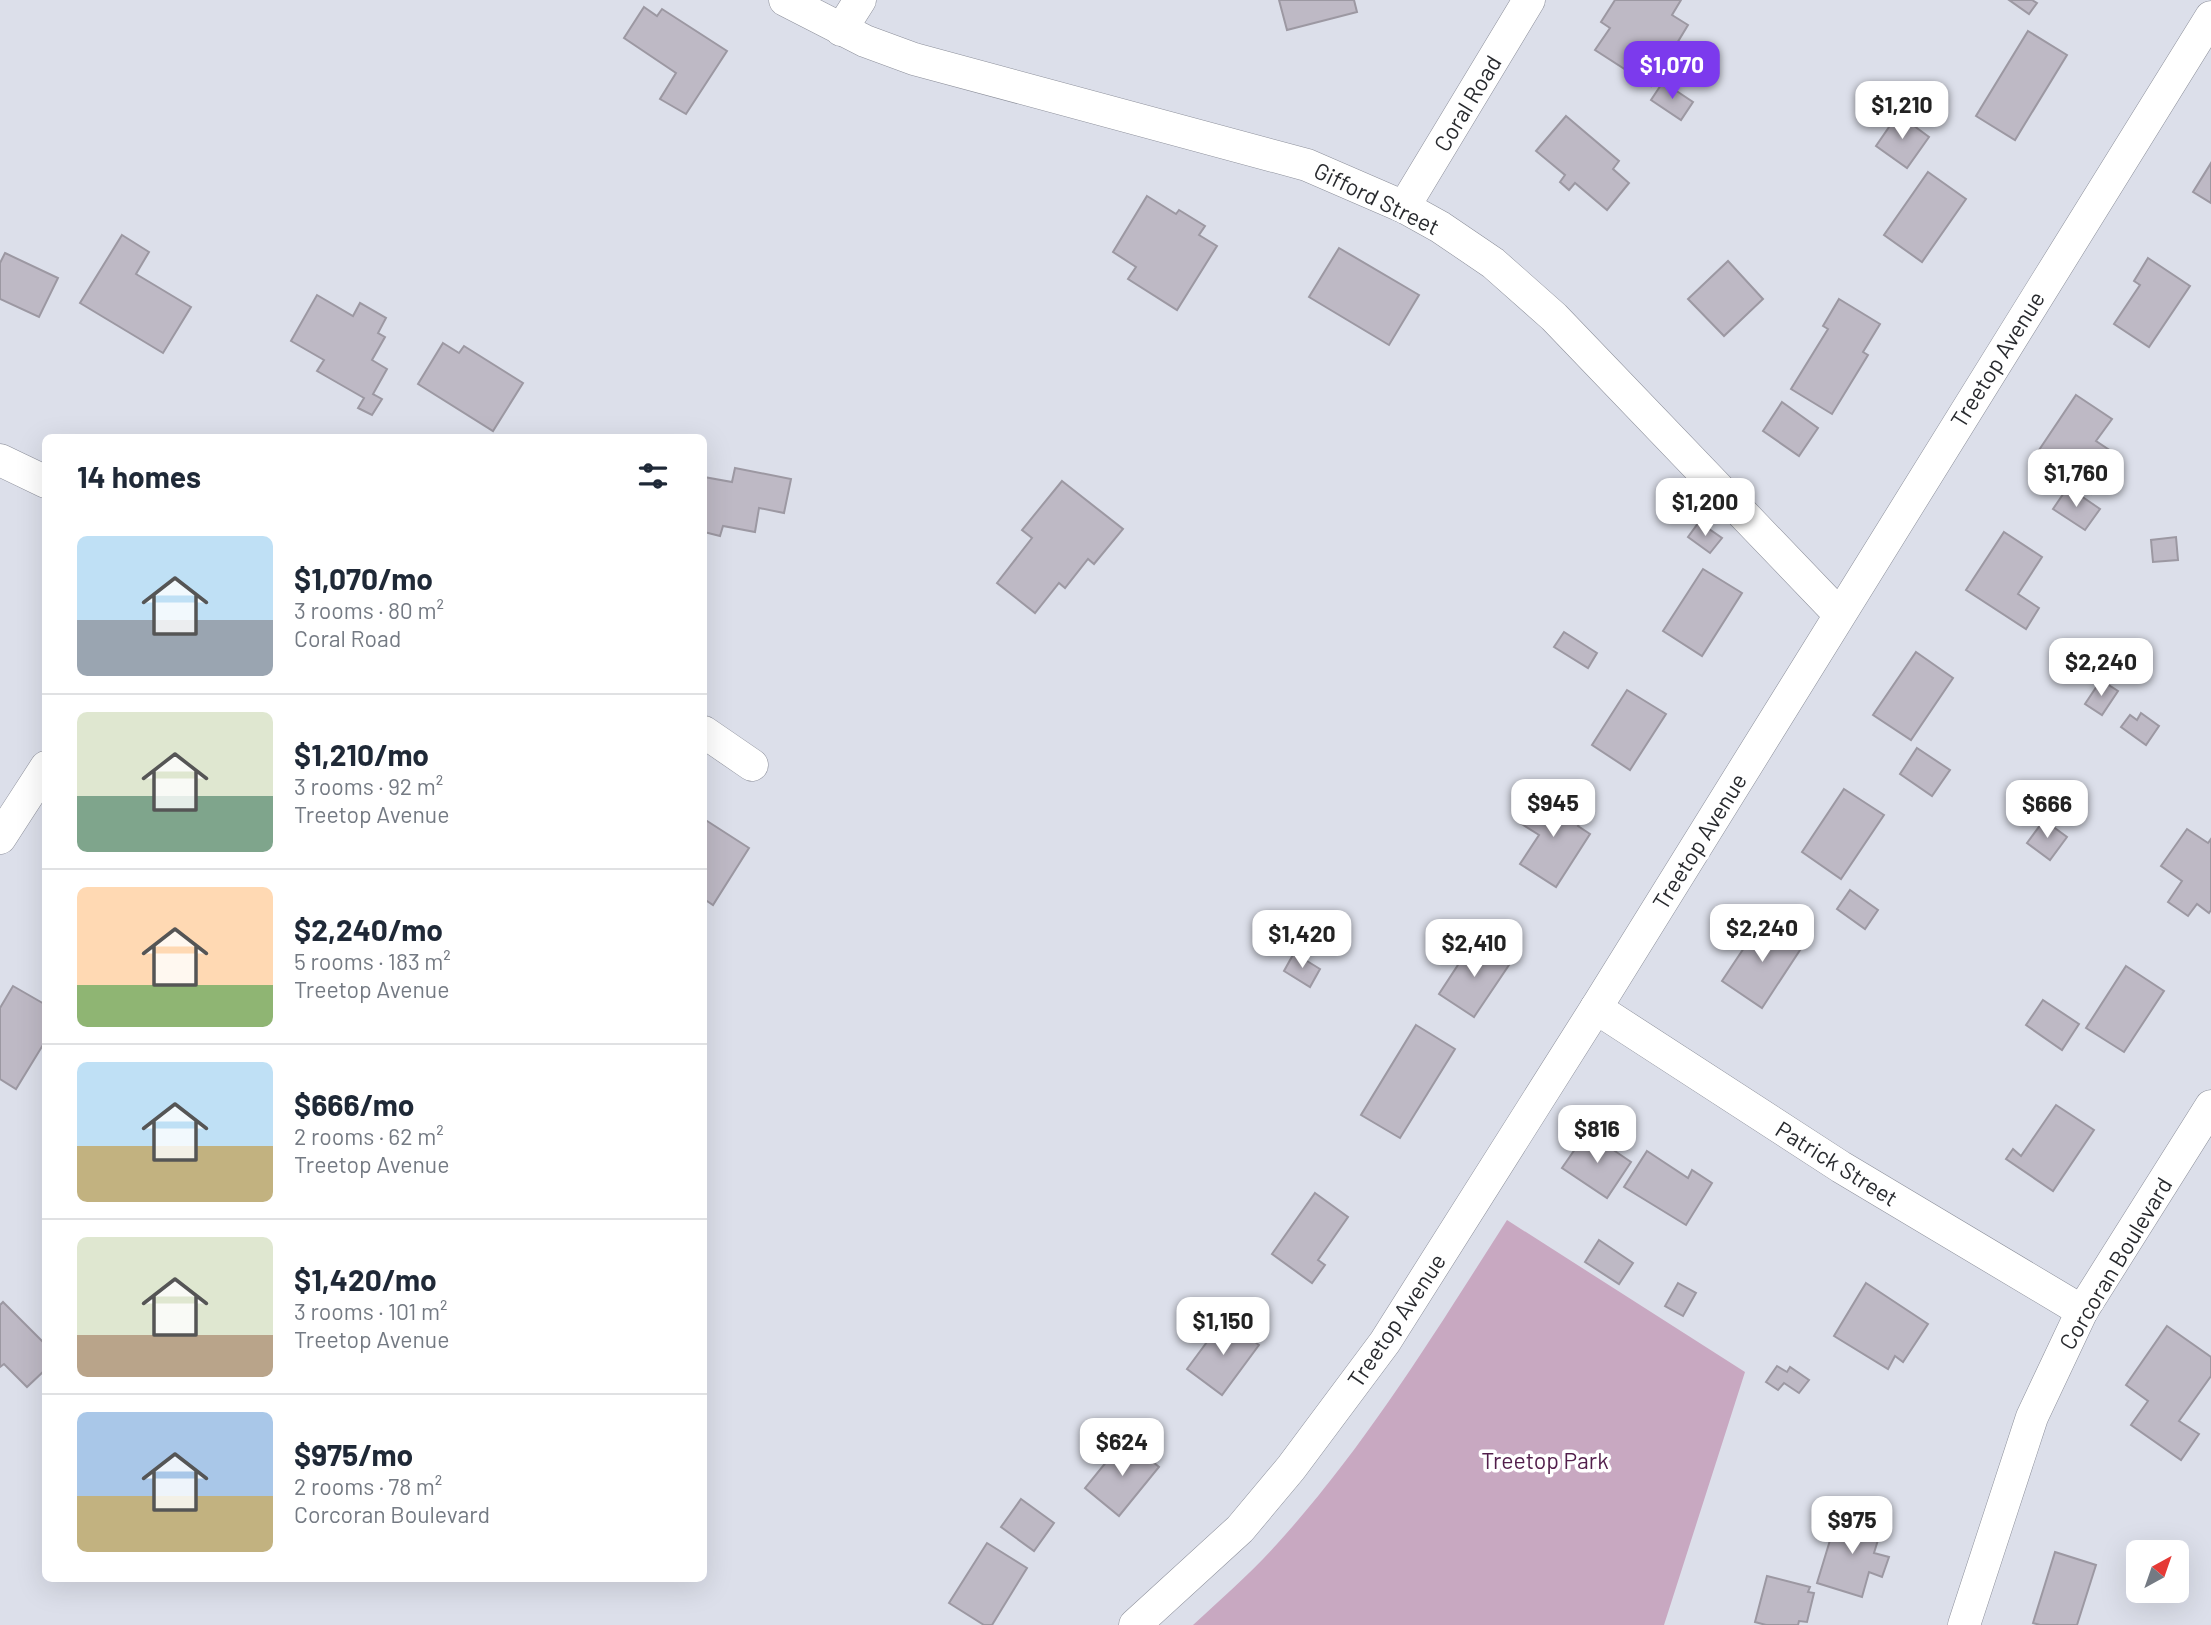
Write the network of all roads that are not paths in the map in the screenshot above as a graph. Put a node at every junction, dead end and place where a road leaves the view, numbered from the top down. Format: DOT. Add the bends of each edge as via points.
graph roads {
  1 [pos="785,0"];
  2 [pos="860,0"];
  3 [pos="1529,0"];
  4 [pos="2211,17"];
  5 [pos="841,30"];
  6 [pos="1404,207"];
  7 [pos="0,460"];
  8 [pos="42,480"];
  9 [pos="1839,614"];
  10 [pos="707,734"];
  11 [pos="752,765"];
  12 [pos="42,773"];
  13 [pos="0,838"];
  14 [pos="1597,1008"];
  15 [pos="2211,1106"];
  16 [pos="2082,1311"];
  17 [pos="1135,1625"];
  18 [pos="1964,1625"];
  1 -- 5 [label="street, Gifford Street"];
  2 -- 5 [label="street"];
  3 -- 6 [label="street, Coral Road"];
  4 -- 9 [label="street, Treetop Avenue"];
  5 -- 6 [label="street, Gifford Street" via="940,66 1307,164"];
  6 -- 9 [label="street, Gifford Street" via="1493,263 1554,317"];
  7 -- 8 [label="street"];
  9 -- 14 [label="street, Treetop Avenue"];
  10 -- 11 [label="street"];
  12 -- 13 [label="street"];
  14 -- 16 [label="street, Patrick Street" via="1841,1167"];
  14 -- 17 [label="street, Treetop Avenue" via="1385,1342 1330,1416 1240,1529"];
  15 -- 16 [label="street, Corcoran Boulevard"];
  16 -- 18 [label="street, Corcoran Boulevard" via="2032,1417"];
}
